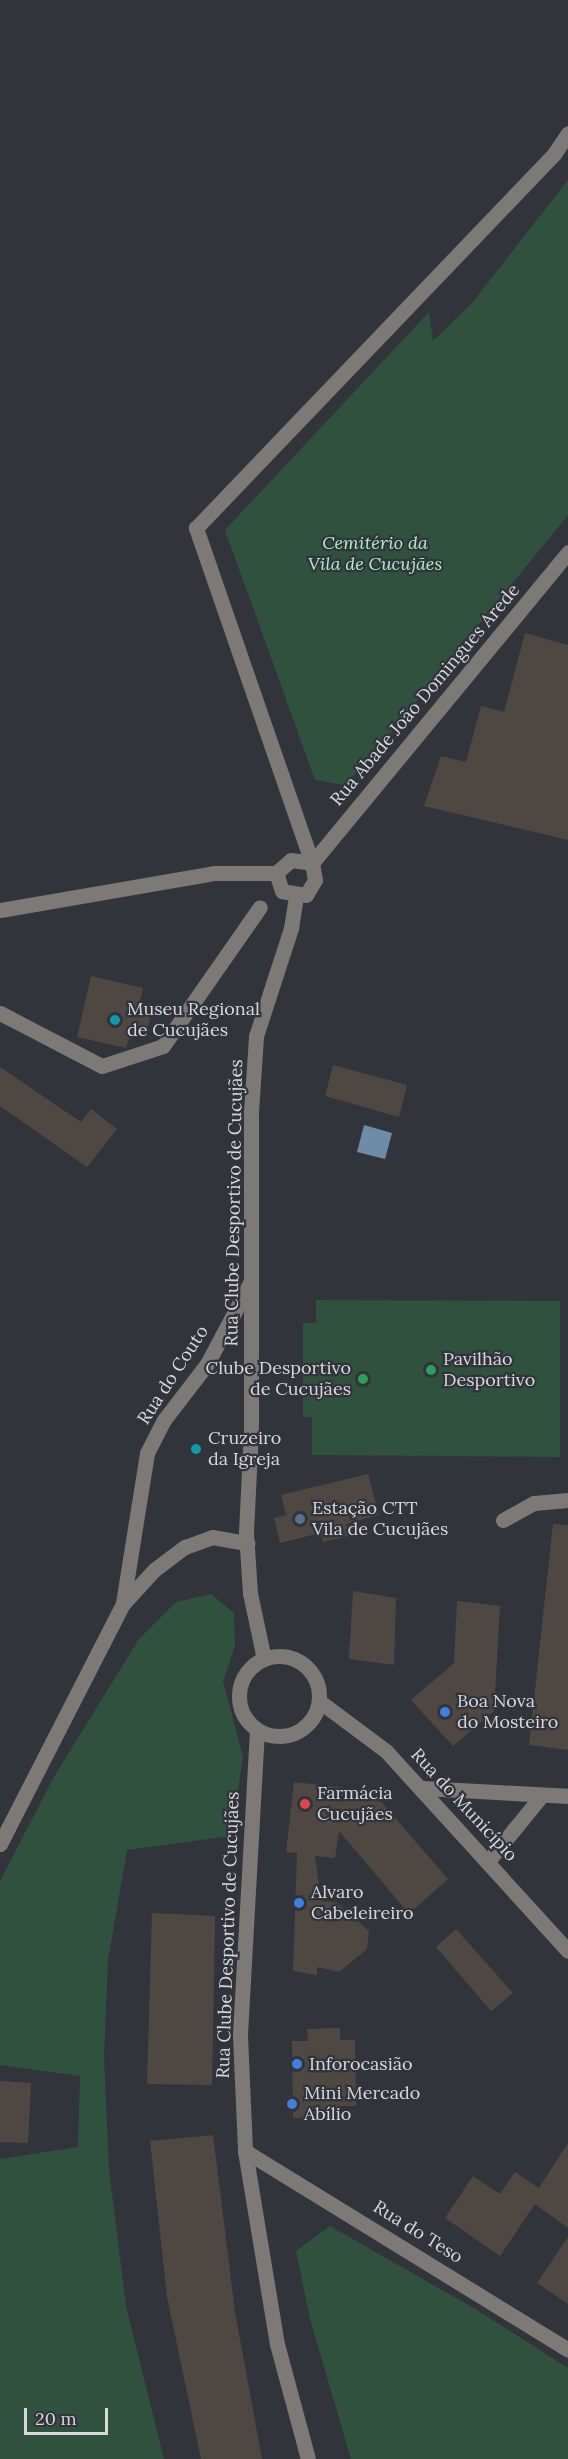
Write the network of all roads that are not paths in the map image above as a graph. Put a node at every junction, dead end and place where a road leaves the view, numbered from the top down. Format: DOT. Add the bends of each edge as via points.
graph roads {
  1 [pos="568,133"];
  2 [pos="568,552"];
  3 [pos="312,862"];
  4 [pos="276,873"];
  5 [pos="296,896"];
  6 [pos="260,907"];
  7 [pos="0,910"];
  8 [pos="0,1013"];
  9 [pos="253,1278"];
  10 [pos="568,1500"];
  11 [pos="504,1520"];
  12 [pos="247,1543"];
  13 [pos="123,1604"];
  14 [pos="264,1659"];
  15 [pos="319,1701"];
  16 [pos="257,1730"];
  17 [pos="422,1788"];
  18 [pos="542,1795"];
  19 [pos="568,1796"];
  20 [pos="0,1844"];
  21 [pos="489,1860"];
  22 [pos="568,1951"];
  23 [pos="245,2151"];
  24 [pos="568,2350"];
  25 [pos="308,2459"];
  1 -- 3 [label="street" via="554,154 196,528"];
  2 -- 3 [label="street, Rua Abade João Domingues Arede"];
  3 -- 4 [label="street" via="291,860"];
  3 -- 5 [label="street" via="315,880 306,895"];
  4 -- 5 [label="street" via="282,891"];
  4 -- 7 [label="street" via="214,873"];
  5 -- 9 [label="street, Rua Clube Desportivo de Cucujães" via="291,928 256,1036 251,1112"];
  6 -- 8 [label="street" via="163,1046 102,1066"];
  9 -- 12 [label="street, Rua Clube Desportivo de Cucujães"];
  9 -- 13 [label="street, Rua do Couto" via="207,1364 164,1420 147,1453"];
  10 -- 11 [label="street" via="534,1503"];
  12 -- 13 [label="street, Rua do Couto" via="212,1537 185,1547 154,1570"];
  12 -- 14 [label="street, Rua Clube Desportivo de Cucujães" via="250,1593"];
  13 -- 20 [label="street, Rua do Couto"];
  14 -- 15 [label="street" via="291,1658 303,1664 312,1674"];
  14 -- 16 [label="street" via="243,1678 239,1692 240,1707"];
  15 -- 16 [label="street" via="307,1725 296,1733 283,1736"];
  15 -- 17 [label="street, Rua do Município" via="386,1751"];
  16 -- 23 [label="street, Rua Clube Desportivo de Cucujães" via="240,2035"];
  17 -- 18 [label="street"];
  17 -- 21 [label="street, Rua do Município"];
  18 -- 19 [label="street"];
  18 -- 21 [label="street"];
  21 -- 22 [label="street, Rua do Município"];
  23 -- 24 [label="street, Rua do Teso"];
  23 -- 25 [label="street, Rua Clube Desportivo de Cucujães" via="277,2344"];
}
